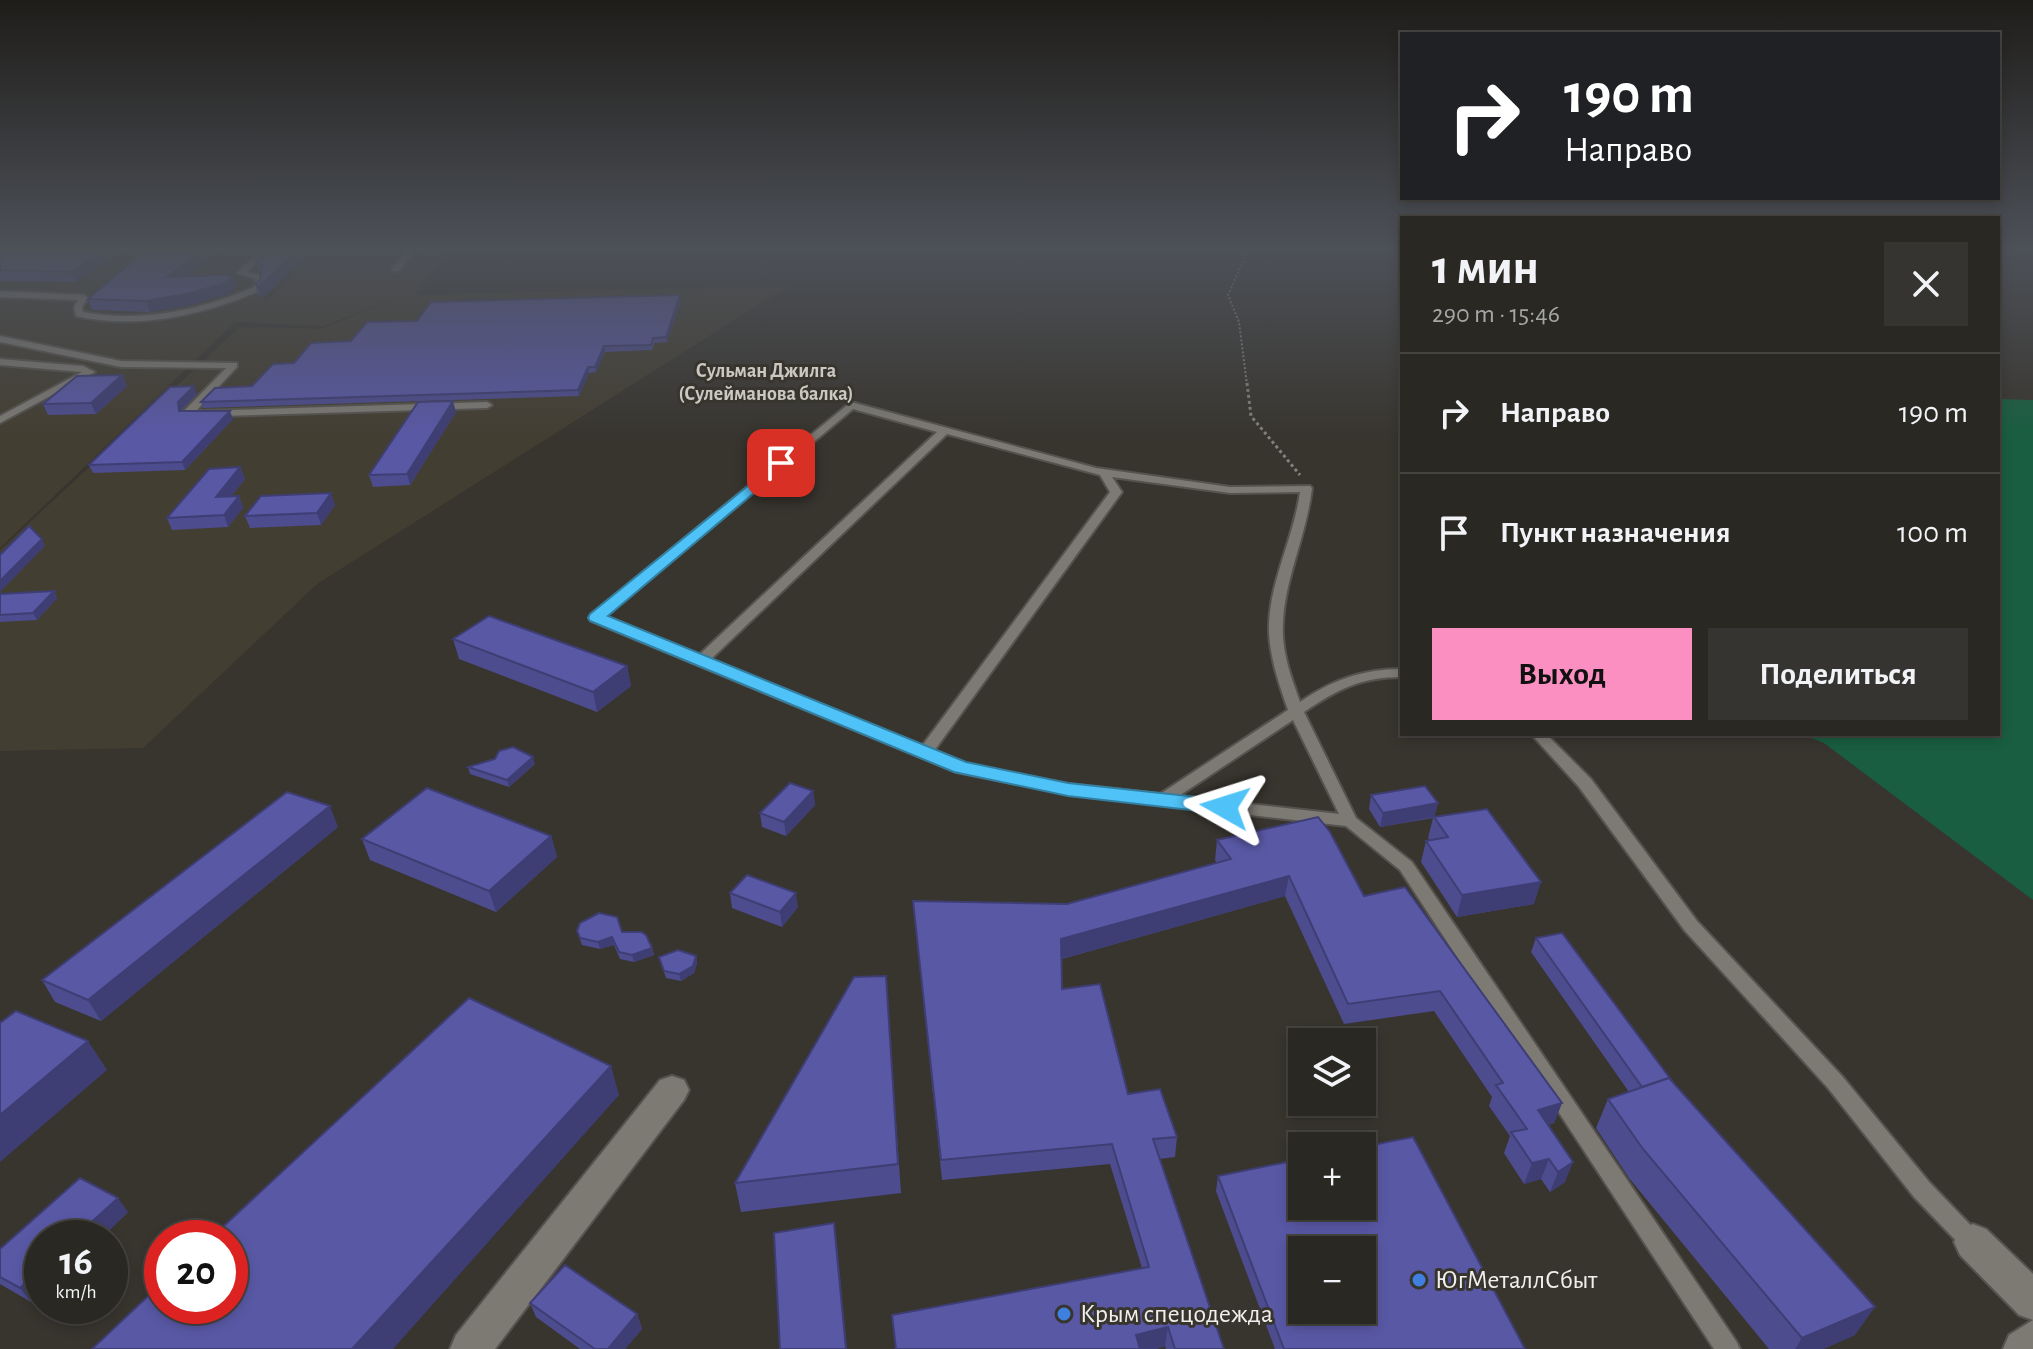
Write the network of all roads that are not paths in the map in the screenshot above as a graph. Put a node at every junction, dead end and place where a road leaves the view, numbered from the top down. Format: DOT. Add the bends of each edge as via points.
graph roads {
  1 [pos="79,313"];
  2 [pos="175,313"];
  3 [pos="0,339"];
  4 [pos="0,362"];
  5 [pos="487,405"];
  6 [pos="0,420"];
  7 [pos="945,430"];
  8 [pos="1104,472"];
  9 [pos="701,661"];
  10 [pos="1400,673"];
  11 [pos="1296,711"];
  12 [pos="1540,736"];
  13 [pos="925,753"];
  14 [pos="1163,800"];
  15 [pos="1350,821"];
  16 [pos="672,1090"];
  17 [pos="1973,1242"];
  18 [pos="2033,1301"];
  19 [pos="2033,1340"];
  20 [pos="470,1349"];
  21 [pos="1728,1349"];
  22 [pos="2023,1349"];
  1 -- 2 [label="lane" via="91,318"];
  3 -- 5 [label="lane" via="121,364 234,365 187,414"];
  4 -- 6 [label="lane" via="90,372"];
  7 -- 8 [label="lane"];
  7 -- 9 [label="lane"];
  7 -- 9 [label="lane" via="851,405 596,618"];
  8 -- 11 [label="lane" via="1230,490 1306,488 1276,621 1279,656"];
  8 -- 13 [label="lane" via="1116,492"];
  9 -- 13 [label="lane"];
  10 -- 11 [label="lane" via="1380,672 1337,683"];
  11 -- 14 [label="lane"];
  11 -- 15 [label="lane"];
  12 -- 17 [label="lane" via="1585,783 1691,926"];
  13 -- 14 [label="lane" via="961,768"];
  14 -- 15 [label="lane"];
  15 -- 21 [label="lane" via="1406,866"];
  16 -- 20 [label="street"];
  17 -- 18 [label="street"];
  19 -- 22 [label="street"];
}
